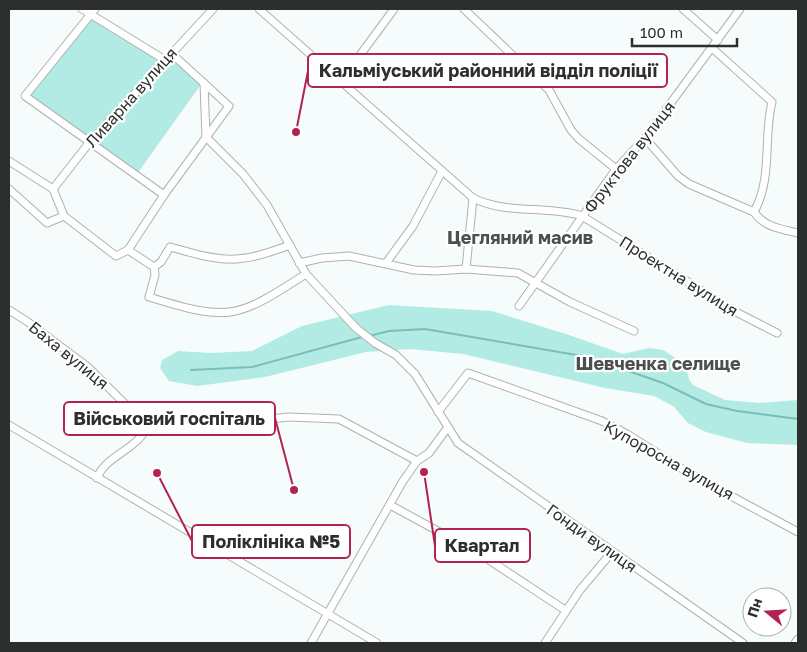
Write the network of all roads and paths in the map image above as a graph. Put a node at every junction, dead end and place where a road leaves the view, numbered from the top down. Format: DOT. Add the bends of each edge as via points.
graph roads {
  1 [pos="82,9"];
  2 [pos="213,9"];
  3 [pos="259,9"];
  4 [pos="394,9"];
  5 [pos="464,9"];
  6 [pos="683,9"];
  7 [pos="740,9"];
  8 [pos="93,12"];
  9 [pos="718,40"];
  10 [pos="712,48"];
  11 [pos="171,53"];
  12 [pos="165,60"];
  13 [pos="341,81"];
  14 [pos="204,83"];
  15 [pos="206,137"];
  16 [pos="645,138"];
  17 [pos="89,143"];
  18 [pos="9,161"];
  19 [pos="616,169"];
  20 [pos="442,171"];
  21 [pos="9,189"];
  22 [pos="53,189"];
  23 [pos="164,194"];
  24 [pos="473,198"];
  25 [pos="754,212"];
  26 [pos="64,216"];
  27 [pos="582,216"];
  28 [pos="798,233"];
  29 [pos="290,245"];
  30 [pos="128,250"];
  31 [pos="299,263"];
  32 [pos="386,264"];
  33 [pos="154,267"];
  34 [pos="466,269"];
  35 [pos="306,274"];
  36 [pos="538,282"];
  37 [pos="519,306"];
  38 [pos="9,310"];
  39 [pos="634,332"];
  40 [pos="777,333"];
  41 [pos="438,412"];
  42 [pos="9,425"];
  43 [pos="147,426"];
  44 [pos="448,427"];
  45 [pos="417,461"];
  46 [pos="97,478"];
  47 [pos="390,505"];
  48 [pos="798,532"];
  49 [pos="612,552"];
  50 [pos="565,610"];
  51 [pos="328,614"];
  52 [pos="798,639"];
  53 [pos="312,643"];
  54 [pos="376,643"];
  55 [pos="545,643"];
  56 [pos="743,643"];
  57 [pos="795,643"];
  1 -- 8 [label="street"];
  2 -- 11 [label="street, Ливарна вулиця"];
  3 -- 13 [label="street"];
  4 -- 13 [label="street"];
  5 -- 19 [label="street" via="549,90 570,130"];
  6 -- 9 [label="street"];
  7 -- 9 [label="street, Фруктова вулиця"];
  8 -- 12 [label="street"];
  8 -- 17 [label="street" via="25,96"];
  9 -- 10 [label="street, Фруктова вулиця"];
  10 -- 16 [label="street, Фруктова вулиця"];
  10 -- 25 [label="street" via="772,102 767,123 769,144 762,191"];
  11 -- 12 [label="street, Ливарна вулиця"];
  11 -- 14 [label="street"];
  12 -- 17 [label="street, Ливарна вулиця"];
  13 -- 20 [label="street"];
  14 -- 15 [label="street"];
  14 -- 15 [label="street" via="229,106"];
  15 -- 23 [label="street"];
  15 -- 29 [label="street, Гонди вулиця" via="267,205"];
  16 -- 19 [label="street, Фруктова вулиця"];
  16 -- 25 [label="street" via="689,184"];
  17 -- 22 [label="street, Ливарна вулиця"];
  17 -- 23 [label="street"];
  18 -- 22 [label="street"];
  19 -- 27 [label="street, Фруктова вулиця"];
  20 -- 24 [label="street"];
  20 -- 32 [label="street" via="413,226"];
  21 -- 26 [label="street" via="46,223"];
  22 -- 26 [label="street"];
  23 -- 30 [label="street"];
  24 -- 27 [label="street, Проектна вулиця" via="499,207 564,210"];
  24 -- 34 [label="street"];
  25 -- 28 [label="street" via="767,225"];
  26 -- 30 [label="street" via="116,256"];
  27 -- 36 [label="street, Фруктова вулиця"];
  27 -- 40 [label="street, Проектна вулиця" via="738,313"];
  29 -- 31 [label="street, Гонди вулиця"];
  29 -- 33 [label="street" via="242,260 205,257 170,247"];
  30 -- 33 [label="street"];
  31 -- 32 [label="street" via="349,256"];
  31 -- 35 [label="street, Гонди вулиця"];
  32 -- 34 [label="street" via="436,272"];
  33 -- 35 [label="street" via="156,275 149,297 213,314 245,310"];
  34 -- 36 [label="street" via="518,273"];
  35 -- 41 [label="street, Гонди вулиця" via="356,328 407,364"];
  36 -- 37 [label="street, Фруктова вулиця"];
  36 -- 39 [label="street" via="570,302"];
  38 -- 43 [label="street, Баха вулиця" via="88,367"];
  41 -- 44 [label="street, Гонди вулиця"];
  41 -- 48 [label="street, Купоросна вулиця" via="468,374 602,421 692,475"];
  42 -- 46 [label="street"];
  43 -- 45 [label="street" via="225,424 289,417 339,420"];
  43 -- 46 [label="street" via="144,433 101,468"];
  44 -- 45 [label="street" via="429,453"];
  44 -- 49 [label="street, Гонди вулиця" via="463,448"];
  45 -- 47 [label="street"];
  46 -- 51 [label="street"];
  47 -- 50 [label="street" via="480,554"];
  47 -- 51 [label="street"];
  49 -- 50 [label="street"];
  49 -- 56 [label="street, Гонди вулиця"];
  50 -- 55 [label="street"];
  51 -- 53 [label="street"];
  51 -- 54 [label="street"];
  52 -- 57 [label="street"];
}
